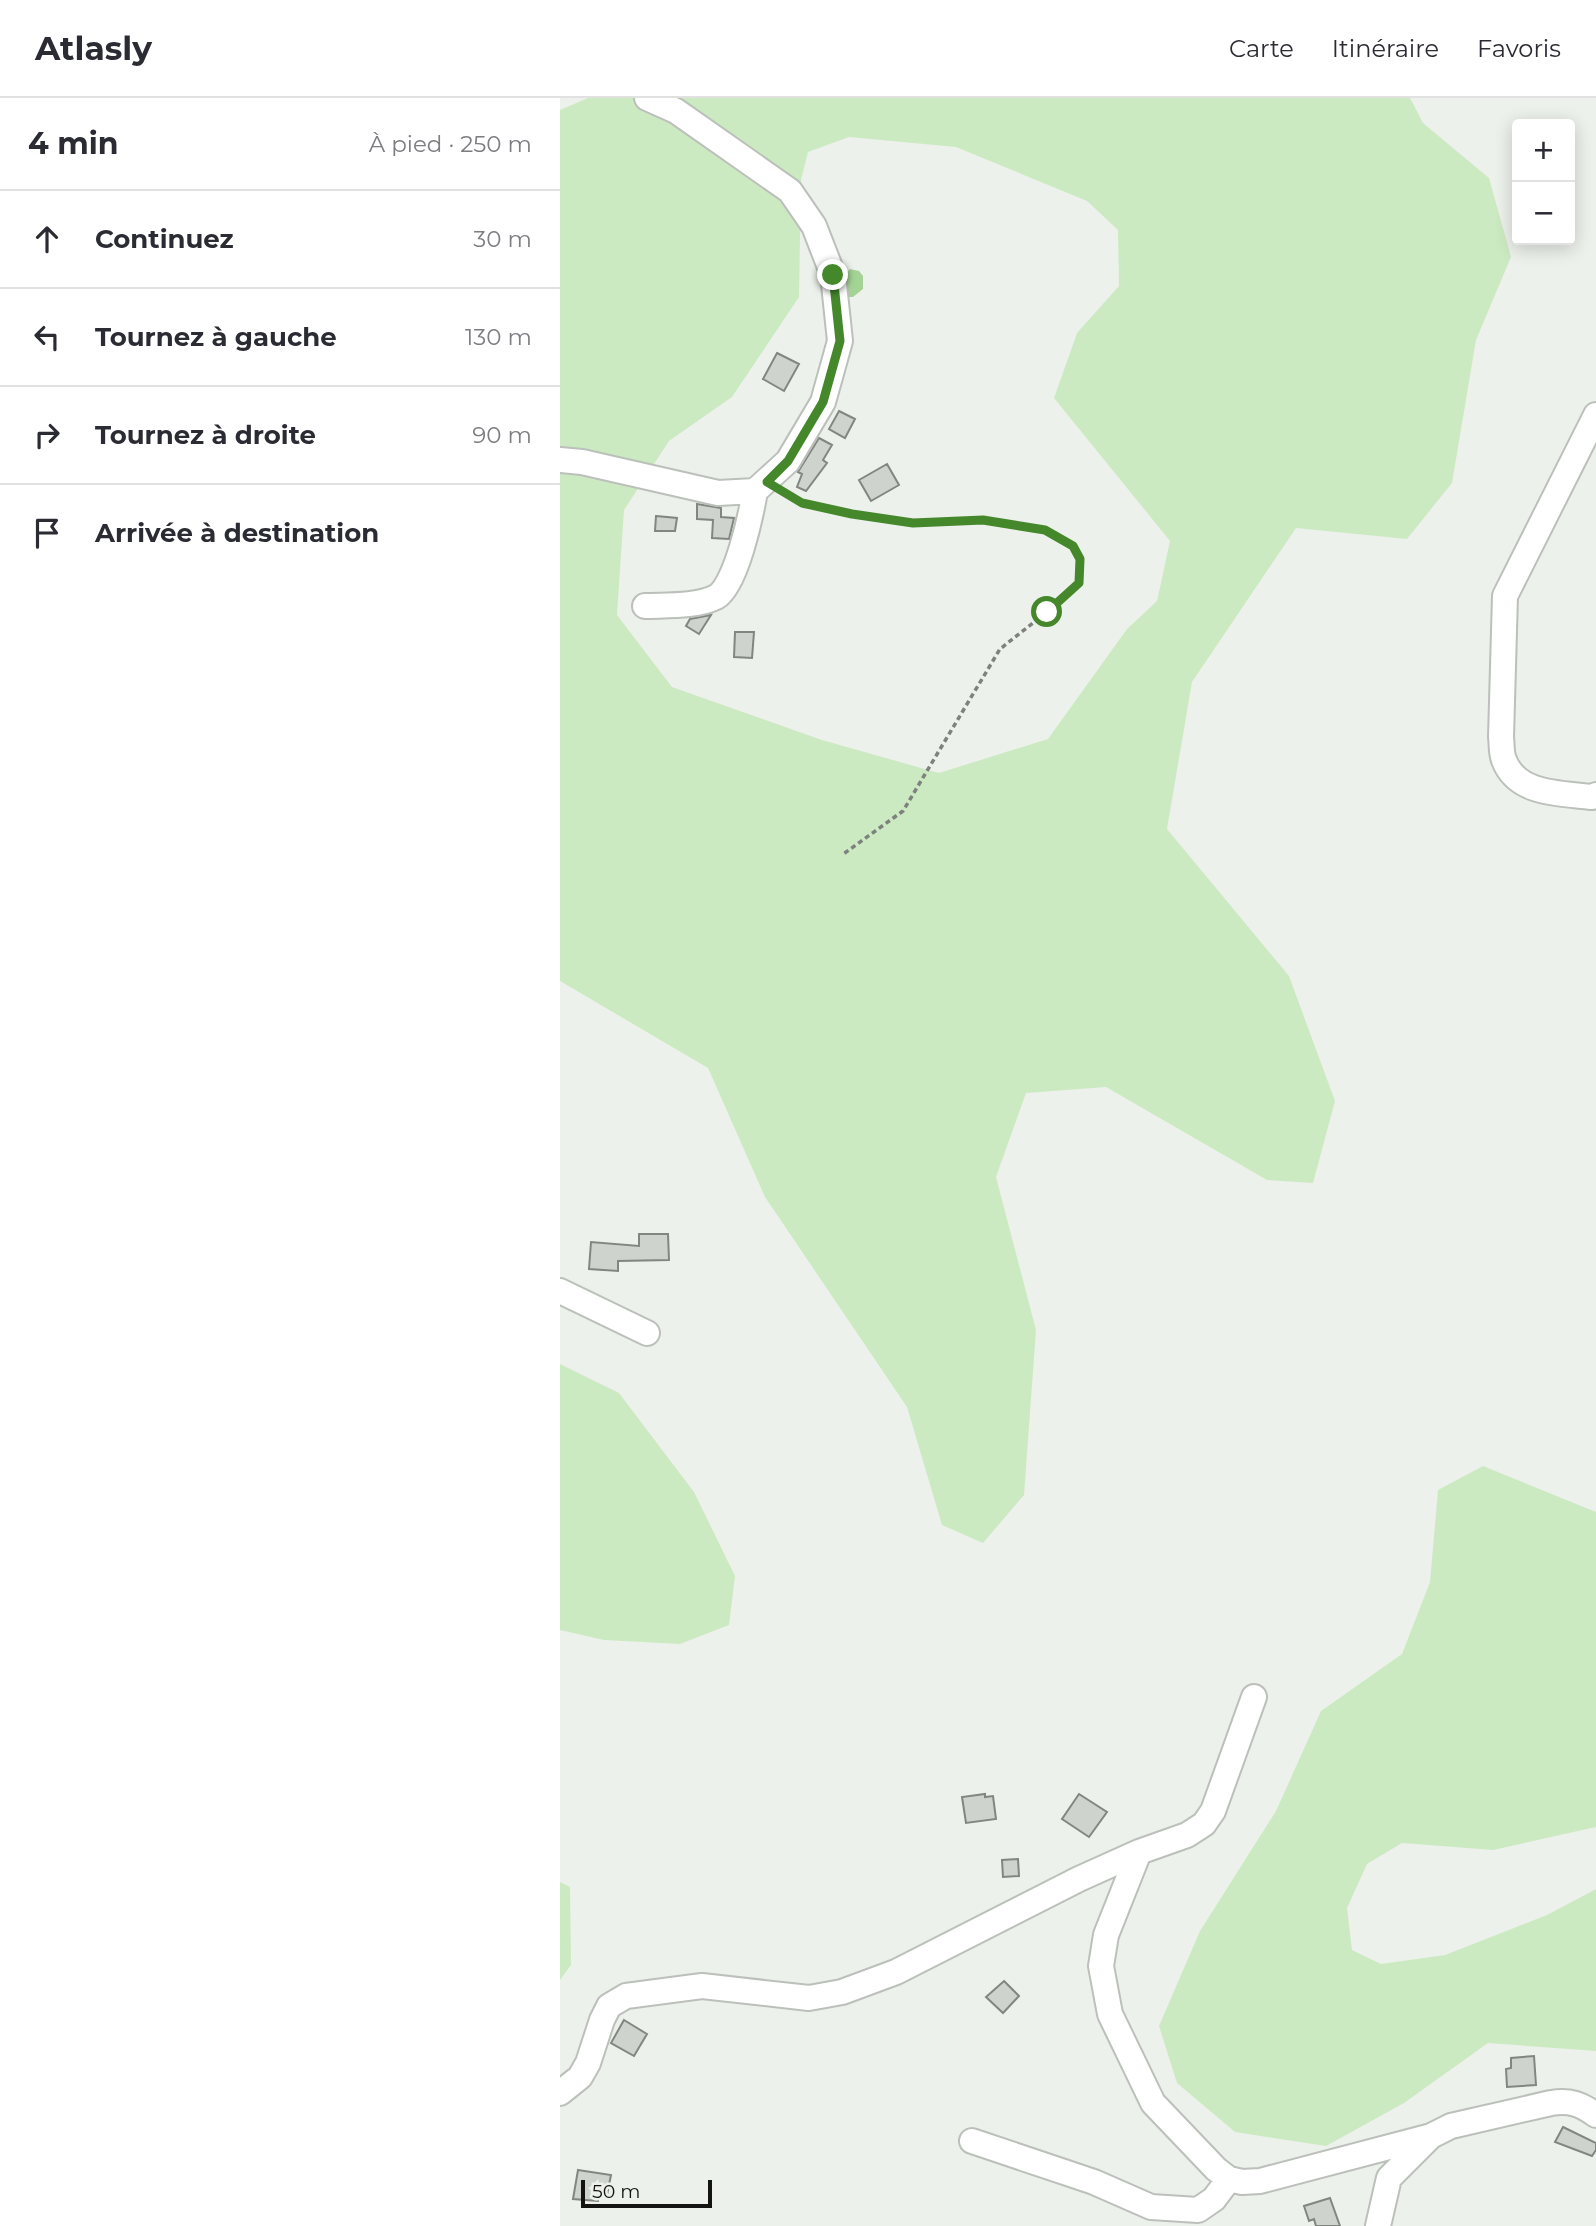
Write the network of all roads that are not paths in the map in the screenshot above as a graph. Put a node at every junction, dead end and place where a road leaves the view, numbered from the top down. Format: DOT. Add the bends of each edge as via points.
graph roads {
  1 [pos="647,98"];
  2 [pos="1596,415"];
  3 [pos="560,460"];
  4 [pos="761,487"];
  5 [pos="645,606"];
  6 [pos="1596,795"];
  7 [pos="560,1291"];
  8 [pos="647,1333"];
  9 [pos="1254,1697"];
  10 [pos="1139,1852"];
  11 [pos="560,2093"];
  12 [pos="1596,2115"];
  13 [pos="1431,2136"];
  14 [pos="972,2141"];
  15 [pos="1229,2179"];
  16 [pos="1378,2226"];
  1 -- 4 [label="street" via="676,111 790,191 814,226 833,275 840,341 823,402 788,461"];
  2 -- 6 [label="street" via="1505,596 1501,737 1503,759 1515,780 1552,792"];
  3 -- 4 [label="street" via="718,493"];
  4 -- 5 [label="street" via="726,589 715,598"];
  7 -- 8 [label="street"];
  9 -- 10 [label="street" via="1213,1811 1204,1824"];
  10 -- 11 [label="street" via="896,1972 842,1992 809,1998 702,1986 626,1996 609,2006 588,2063 580,2077"];
  10 -- 15 [label="street" via="1106,1935 1101,1966 1110,2014 1153,2103"];
  12 -- 13 [label="street" via="1566,2101 1451,2126"];
  13 -- 15 [label="street" via="1260,2181"];
  13 -- 16 [label="street" via="1389,2178"];
  14 -- 15 [label="street" via="1094,2182 1151,2207 1198,2210 1214,2199"];
}
